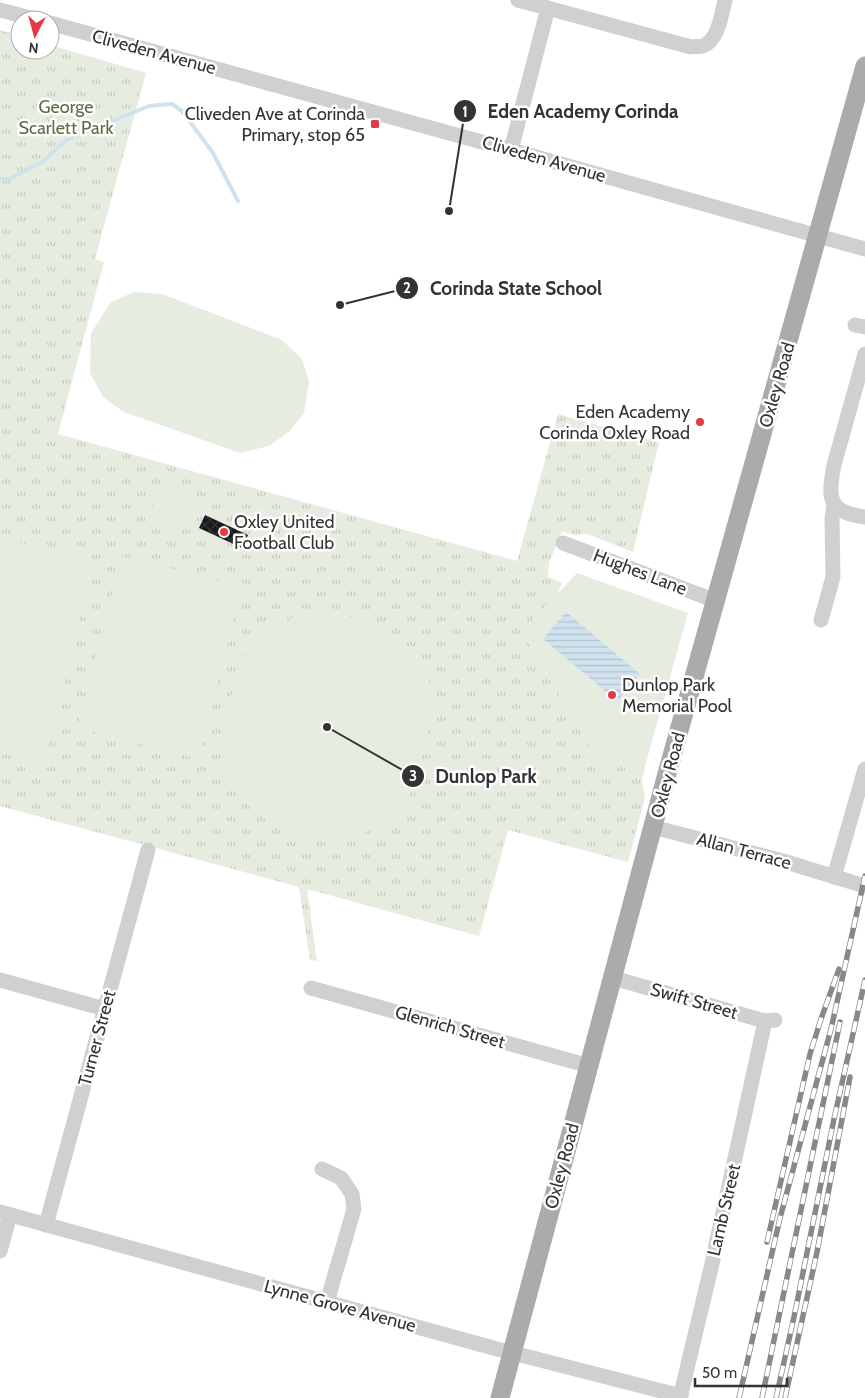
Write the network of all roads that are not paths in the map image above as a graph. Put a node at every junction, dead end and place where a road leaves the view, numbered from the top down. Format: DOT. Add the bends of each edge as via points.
graph roads {
  1 [pos="518,0"];
  2 [pos="725,0"];
  3 [pos="548,8"];
  4 [pos="60,26"];
  5 [pos="865,66"];
  6 [pos="862,85"];
  7 [pos="511,150"];
  8 [pos="818,236"];
  9 [pos="865,249"];
  10 [pos="865,354"];
  11 [pos="834,505"];
  12 [pos="865,518"];
  13 [pos="563,543"];
  14 [pos="716,601"];
  15 [pos="821,620"];
  16 [pos="865,769"];
  17 [pos="653,827"];
  18 [pos="148,850"];
  19 [pos="834,877"];
  20 [pos="865,886"];
  21 [pos="613,978"];
  22 [pos="0,980"];
  23 [pos="311,988"];
  24 [pos="105,1009"];
  25 [pos="770,1021"];
  26 [pos="589,1066"];
  27 [pos="322,1169"];
  28 [pos="5,1214"];
  29 [pos="46,1225"];
  30 [pos="0,1251"];
  31 [pos="327,1302"];
  32 [pos="512,1353"];
  33 [pos="680,1397"];
  34 [pos="500,1398"];
  1 -- 3 [label="street"];
  2 -- 3 [label="street" via="712,40 702,46 691,47"];
  3 -- 7 [label="street"];
  4 -- 7 [label="street, Cliveden Avenue"];
  5 -- 6 [label="main road, Oxley Road"];
  6 -- 8 [label="main road, Oxley Road"];
  7 -- 8 [label="street, Cliveden Avenue"];
  8 -- 9 [label="street, Cliveden Avenue"];
  8 -- 14 [label="main road, Oxley Road"];
  10 -- 11 [label="street" via="831,480"];
  11 -- 12 [label="street" via="843,512"];
  11 -- 15 [label="street" via="833,577"];
  13 -- 14 [label="street, Hughes Lane"];
  14 -- 17 [label="main road, Oxley Road"];
  16 -- 19 [label="street"];
  17 -- 19 [label="street, Allan Terrace"];
  17 -- 21 [label="main road, Oxley Road"];
  18 -- 24 [label="street, Turner Street"];
  19 -- 20 [label="street, Allan Terrace"];
  21 -- 25 [label="street, Swift Street"];
  21 -- 26 [label="main road, Oxley Road"];
  22 -- 24 [label="street"];
  23 -- 26 [label="street, Glenrich Street"];
  24 -- 29 [label="street, Turner Street"];
  25 -- 33 [label="street, Lamb Street"];
  26 -- 32 [label="main road, Oxley Road"];
  27 -- 31 [label="street" via="341,1178 352,1194 354,1209"];
  28 -- 29 [label="street, Lynne Grove Avenue"];
  28 -- 30 [label="street"];
  29 -- 31 [label="street, Lynne Grove Avenue"];
  31 -- 32 [label="street, Lynne Grove Avenue"];
  32 -- 33 [label="street, Lynne Grove Avenue"];
  32 -- 34 [label="main road, Oxley Road"];
}
